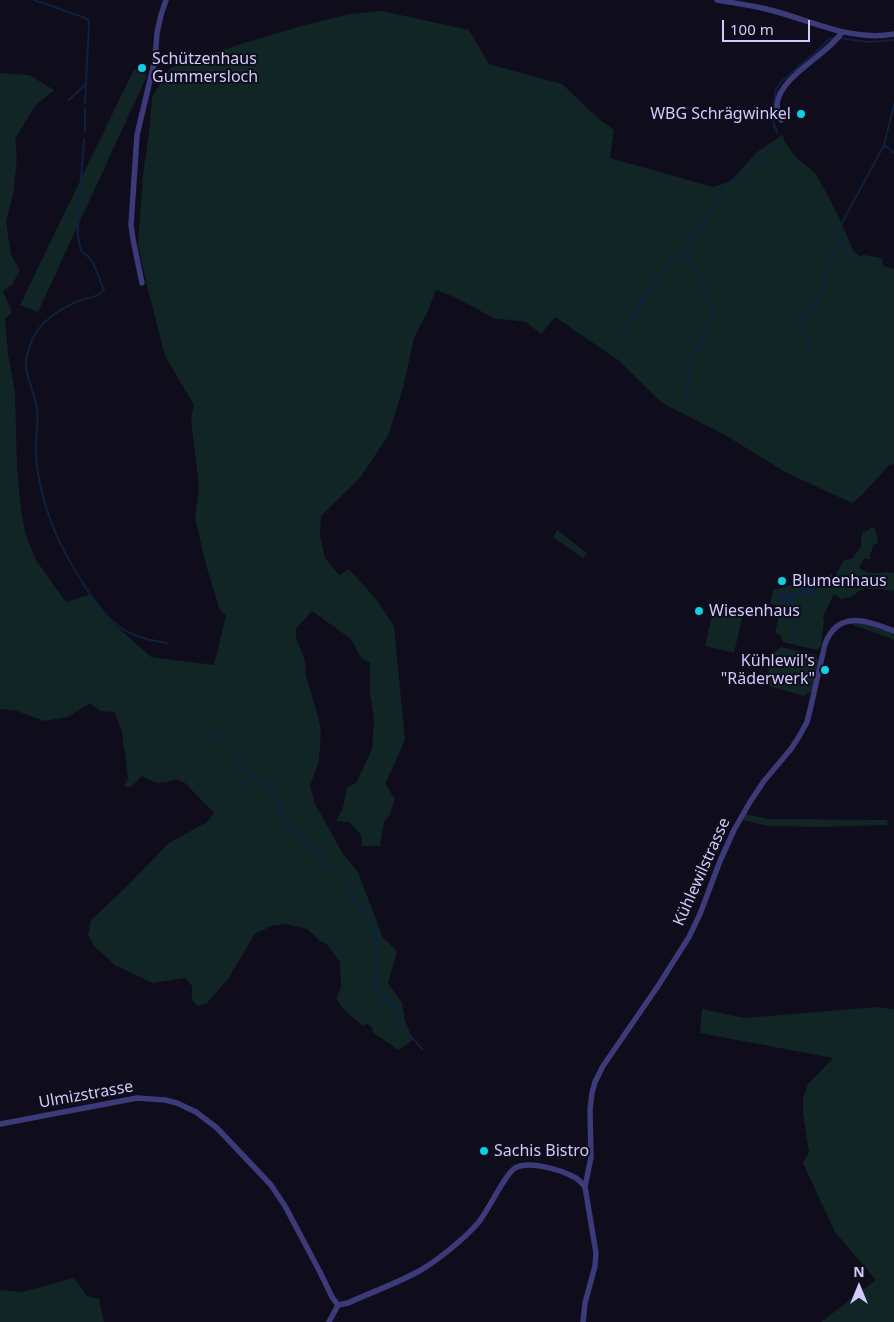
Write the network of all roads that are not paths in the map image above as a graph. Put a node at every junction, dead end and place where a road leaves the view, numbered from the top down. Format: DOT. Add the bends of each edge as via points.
graph roads {
  1 [pos="166,0"];
  2 [pos="717,0"];
  3 [pos="894,34"];
  4 [pos="839,36"];
  5 [pos="780,120"];
  6 [pos="142,283"];
  7 [pos="894,631"];
  8 [pos="0,1124"];
  9 [pos="588,1170"];
  10 [pos="573,1176"];
  11 [pos="585,1187"];
  12 [pos="338,1305"];
  13 [pos="329,1322"];
  14 [pos="583,1322"];
  1 -- 6 [label="street" via="136,135 132,225"];
  2 -- 4 [label="street" via="766,9"];
  3 -- 4 [label="street"];
  4 -- 5 [label="street" via="781,93 777,106"];
  7 -- 9 [label="street, Kühlewilstrasse" via="857,620 840,624 829,635 809,716 800,735 750,802 734,830 689,937 597,1077 590,1105 592,1150"];
  8 -- 12 [label="street, Ulmizstrasse" via="137,1098 165,1100 196,1112 209,1120 271,1185"];
  9 -- 10 [label="street" via="582,1176"];
  9 -- 11 [label="street, Kühlewilstrasse"];
  10 -- 11 [label="street"];
  10 -- 12 [label="street" via="540,1167 514,1169 478,1224 444,1254 412,1274"];
  11 -- 14 [label="street, Kühlewilstrasse" via="596,1253"];
  12 -- 13 [label="street"];
}
